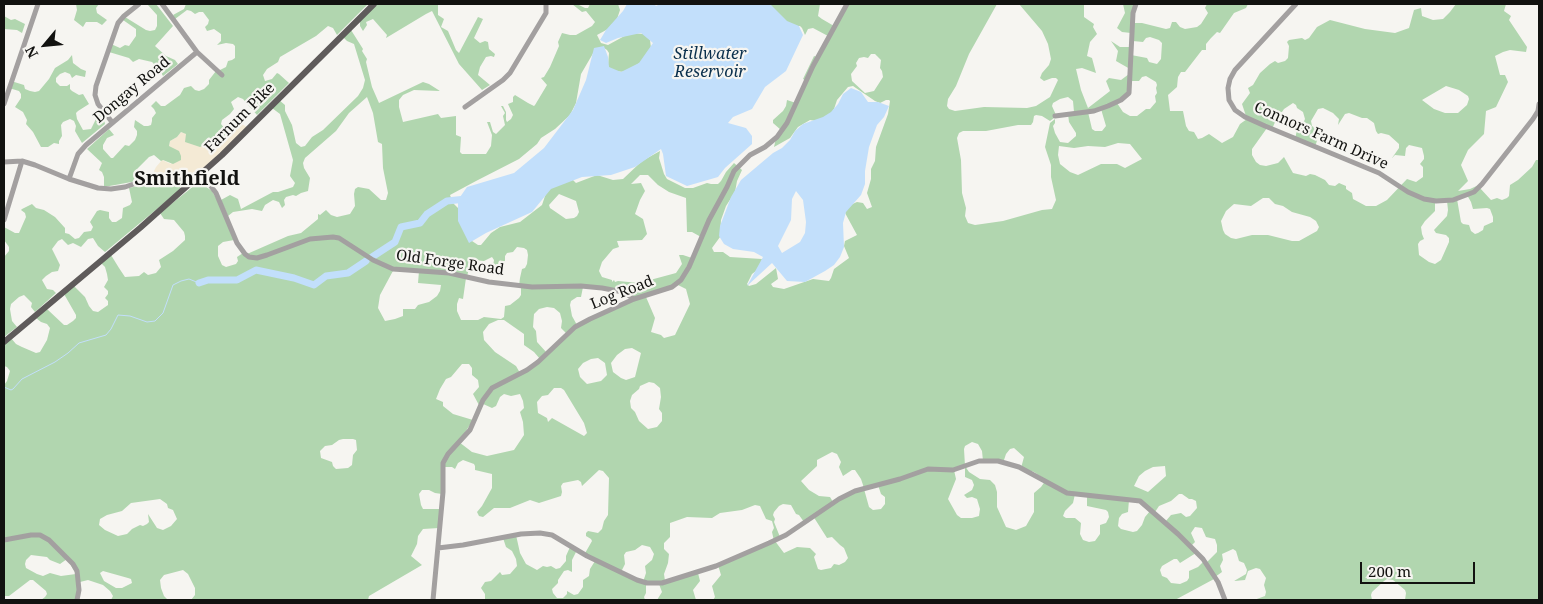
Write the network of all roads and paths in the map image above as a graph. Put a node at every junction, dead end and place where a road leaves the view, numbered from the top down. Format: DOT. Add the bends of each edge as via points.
graph roads {
  1 [pos="38,4"];
  2 [pos="139,4"];
  3 [pos="162,4"];
  4 [pos="374,4"];
  5 [pos="546,4"];
  6 [pos="848,4"];
  7 [pos="1136,4"];
  8 [pos="1296,4"];
  9 [pos="197,52"];
  10 [pos="222,75"];
  11 [pos="4,104"];
  12 [pos="1539,104"];
  13 [pos="465,107"];
  14 [pos="1055,116"];
  15 [pos="112,122"];
  16 [pos="22,161"];
  17 [pos="4,162"];
  18 [pos="200,175"];
  19 [pos="69,179"];
  20 [pos="189,184"];
  21 [pos="4,220"];
  22 [pos="634,299"];
  23 [pos="4,342"];
  24 [pos="4,540"];
  25 [pos="438,548"];
  26 [pos="77,600"];
  27 [pos="433,600"];
  28 [pos="1225,600"];
  1 -- 11 [label="street"];
  2 -- 15 [label="street" via="118,23 96,86 98,104"];
  3 -- 9 [label="street"];
  4 -- 18 [label="main road, Farnum Pike"];
  5 -- 13 [label="street" via="546,13 510,73"];
  6 -- 22 [label="street, Log Road" via="813,66 787,123 765,147 750,155 734,171 681,280 672,287"];
  7 -- 14 [label="street" via="1129,93 1121,100 1094,111"];
  8 -- 12 [label="street, Connors Farm Drive" via="1234,70 1228,88 1229,100 1235,110 1379,174 1424,199 1453,200 1474,192 1533,119"];
  9 -- 10 [label="street"];
  9 -- 15 [label="street, Dongay Road"];
  15 -- 19 [label="street, Dongay Road" via="78,154"];
  16 -- 17 [label="street"];
  16 -- 19 [label="street"];
  16 -- 21 [label="street"];
  18 -- 20 [label="main road, Farnum Pike"];
  18 -- 22 [label="street, Old Forge Road" via="216,194 237,243 249,257 267,256 310,239 333,237 393,269 450,273 532,287 602,288 623,292"];
  19 -- 20 [label="street" via="112,189 169,175"];
  20 -- 23 [label="main road, Farnum Pike"];
  22 -- 25 [label="street, Log Road" via="575,328 538,362 492,388 470,430 443,463"];
  24 -- 26 [label="street" via="40,535 49,540 77,571 80,590"];
  25 -- 27 [label="street, Log Road"];
  25 -- 28 [label="street" via="540,533 552,536 637,580 647,584 662,583 716,566 786,535 855,491 928,469 953,470 979,462 998,461 1019,467 1067,493 1140,501 1203,559"];
}
